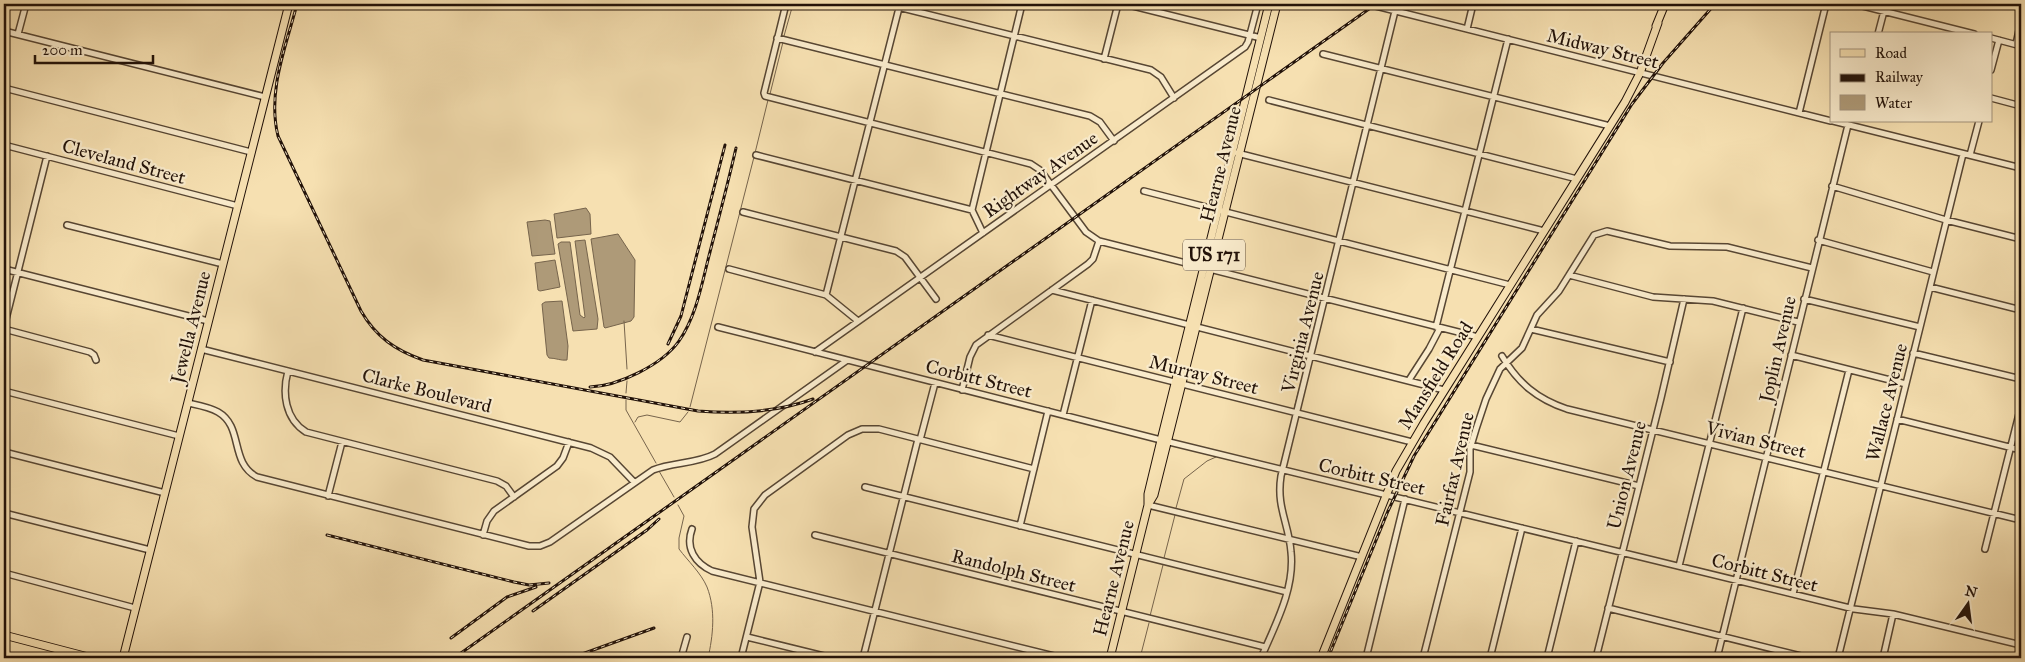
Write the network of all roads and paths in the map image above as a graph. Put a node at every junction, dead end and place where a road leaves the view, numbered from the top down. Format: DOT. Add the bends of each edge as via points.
graph roads {
  1 [pos="26,4"];
  2 [pos="289,4"];
  3 [pos="786,4"];
  4 [pos="886,4"];
  5 [pos="1022,4"];
  6 [pos="1118,4"];
  7 [pos="1125,4"];
  8 [pos="1258,4"];
  9 [pos="1269,4"];
  10 [pos="1277,4"];
  11 [pos="1368,4"];
  12 [pos="1473,4"];
  13 [pos="1665,4"];
  14 [pos="1826,4"];
  15 [pos="1855,4"];
  16 [pos="900,6"];
  17 [pos="1395,10"];
  18 [pos="1884,11"];
  19 [pos="2021,21"];
  20 [pos="1467,29"];
  21 [pos="4,31"];
  22 [pos="1879,32"];
  23 [pos="1966,32"];
  24 [pos="18,34"];
  25 [pos="1250,35"];
  26 [pos="1014,36"];
  27 [pos="777,38"];
  28 [pos="1261,38"];
  29 [pos="1992,38"];
  30 [pos="1508,39"];
  31 [pos="1999,40"];
  32 [pos="2018,45"];
  33 [pos="1323,54"];
  34 [pos="1104,59"];
  35 [pos="885,65"];
  36 [pos="1992,66"];
  37 [pos="1382,68"];
  38 [pos="1638,72"];
  39 [pos="4,88"];
  40 [pos="1000,94"];
  41 [pos="265,97"];
  42 [pos="1494,97"];
  43 [pos="1174,98"];
  44 [pos="1992,98"];
  45 [pos="1269,100"];
  46 [pos="2021,106"];
  47 [pos="1799,113"];
  48 [pos="1830,121"];
  49 [pos="871,122"];
  50 [pos="1836,122"];
  51 [pos="1979,122"];
  52 [pos="1855,124"];
  53 [pos="1848,125"];
  54 [pos="1368,126"];
  55 [pos="1610,126"];
  56 [pos="1114,141"];
  57 [pos="4,145"];
  58 [pos="251,152"];
  59 [pos="986,152"];
  60 [pos="1236,153"];
  61 [pos="1480,154"];
  62 [pos="1963,154"];
  63 [pos="756,155"];
  64 [pos="1970,155"];
  65 [pos="47,156"];
  66 [pos="2021,168"];
  67 [pos="1577,178"];
  68 [pos="856,179"];
  69 [pos="1354,183"];
  70 [pos="1052,184"];
  71 [pos="1832,186"];
  72 [pos="1144,191"];
  73 [pos="238,206"];
  74 [pos="972,210"];
  75 [pos="1221,211"];
  76 [pos="743,212"];
  77 [pos="1465,212"];
  78 [pos="1946,220"];
  79 [pos="67,225"];
  80 [pos="1544,232"];
  81 [pos="984,233"];
  82 [pos="842,237"];
  83 [pos="2021,239"];
  84 [pos="1818,240"];
  85 [pos="1099,241"];
  86 [pos="1340,241"];
  87 [pos="223,264"];
  88 [pos="1207,268"];
  89 [pos="1812,268"];
  90 [pos="4,269"];
  91 [pos="728,269"];
  92 [pos="1451,269"];
  93 [pos="17,272"];
  94 [pos="1933,272"];
  95 [pos="1569,275"];
  96 [pos="920,278"];
  97 [pos="1510,285"];
  98 [pos="1930,287"];
  99 [pos="1052,290"];
  100 [pos="826,295"];
  101 [pos="1325,298"];
  102 [pos="936,299"];
  103 [pos="1684,299"];
  104 [pos="1804,299"];
  105 [pos="1092,300"];
  106 [pos="1743,308"];
  107 [pos="2021,310"];
  108 [pos="208,321"];
  109 [pos="858,321"];
  110 [pos="1798,322"];
  111 [pos="1193,326"];
  112 [pos="718,327"];
  113 [pos="1438,327"];
  114 [pos="1920,327"];
  115 [pos="4,328"];
  116 [pos="1531,328"];
  117 [pos="988,335"];
  118 [pos="1478,337"];
  119 [pos="201,349"];
  120 [pos="815,352"];
  121 [pos="1913,353"];
  122 [pos="1791,355"];
  123 [pos="1311,356"];
  124 [pos="1502,356"];
  125 [pos="1078,358"];
  126 [pos="96,360"];
  127 [pos="846,361"];
  128 [pos="1506,362"];
  129 [pos="1670,362"];
  130 [pos="1849,370"];
  131 [pos="288,371"];
  132 [pos="2021,379"];
  133 [pos="1409,380"];
  134 [pos="935,383"];
  135 [pos="1178,384"];
  136 [pos="1906,384"];
  137 [pos="4,390"];
  138 [pos="962,390"];
  139 [pos="1444,390"];
  140 [pos="188,403"];
  141 [pos="2021,406"];
  142 [pos="1048,411"];
  143 [pos="1297,413"];
  144 [pos="1063,415"];
  145 [pos="1897,419"];
  146 [pos="1653,429"];
  147 [pos="179,436"];
  148 [pos="919,439"];
  149 [pos="1164,441"];
  150 [pos="342,442"];
  151 [pos="569,442"];
  152 [pos="1412,442"];
  153 [pos="1710,443"];
  154 [pos="1471,446"];
  155 [pos="2011,447"];
  156 [pos="2021,450"];
  157 [pos="4,452"];
  158 [pos="1766,457"];
  159 [pos="1034,469"];
  160 [pos="1283,470"];
  161 [pos="1823,471"];
  162 [pos="634,482"];
  163 [pos="1880,485"];
  164 [pos="1639,486"];
  165 [pos="865,487"];
  166 [pos="165,493"];
  167 [pos="1386,495"];
  168 [pos="328,496"];
  169 [pos="514,497"];
  170 [pos="903,497"];
  171 [pos="1405,499"];
  172 [pos="1148,505"];
  173 [pos="1460,512"];
  174 [pos="4,513"];
  175 [pos="1995,514"];
  176 [pos="2021,520"];
  177 [pos="1020,526"];
  178 [pos="1522,528"];
  179 [pos="692,529"];
  180 [pos="483,535"];
  181 [pos="815,535"];
  182 [pos="1288,539"];
  183 [pos="1576,541"];
  184 [pos="1985,549"];
  185 [pos="150,550"];
  186 [pos="1622,552"];
  187 [pos="890,554"];
  188 [pos="1135,555"];
  189 [pos="1362,557"];
  190 [pos="1679,566"];
  191 [pos="4,573"];
  192 [pos="1736,580"];
  193 [pos="760,582"];
  194 [pos="1287,592"];
  195 [pos="1793,594"];
  196 [pos="135,608"];
  197 [pos="1608,608"];
  198 [pos="1850,608"];
  199 [pos="875,612"];
  200 [pos="1121,612"];
  201 [pos="1893,614"];
  202 [pos="687,637"];
  203 [pos="747,637"];
  204 [pos="1722,637"];
  205 [pos="4,638"];
  206 [pos="2021,645"];
  207 [pos="1265,647"];
  208 [pos="92,658"];
  209 [pos="123,658"];
  210 [pos="682,658"];
  211 [pos="741,658"];
  212 [pos="832,658"];
  213 [pos="863,658"];
  214 [pos="1062,658"];
  215 [pos="1110,658"];
  216 [pos="1261,658"];
  217 [pos="1321,658"];
  218 [pos="1366,658"];
  219 [pos="1424,658"];
  220 [pos="1490,658"];
  221 [pos="1548,658"];
  222 [pos="1596,658"];
  223 [pos="1717,658"];
  224 [pos="1809,658"];
  225 [pos="1838,658"];
  226 [pos="1882,658"];
  1 -- 24 [label="street"];
  2 -- 41 [label="main road, Jewella Avenue"];
  3 -- 27 [label="street"];
  4 -- 16 [label="street"];
  5 -- 26 [label="street"];
  6 -- 34 [label="street"];
  7 -- 25 [label="street"];
  8 -- 25 [label="street, Rightway Avenue"];
  9 -- 28 [label="main road, Hearne Avenue / US 171"];
  10 -- 60 [label="main road, Hearne Avenue / US 171"];
  11 -- 17 [label="street, Midway Street"];
  12 -- 20 [label="street"];
  13 -- 38 [label="main road, Mansfield Road"];
  14 -- 47 [label="street"];
  15 -- 18 [label="street"];
  16 -- 26 [label="street"];
  16 -- 35 [label="street"];
  17 -- 20 [label="street, Midway Street"];
  17 -- 37 [label="street, Virginia Avenue"];
  18 -- 22 [label="street"];
  18 -- 23 [label="street"];
  19 -- 32 [label="street"];
  20 -- 30 [label="street, Midway Street"];
  21 -- 24 [label="street"];
  24 -- 41 [label="street"];
  25 -- 28 [label="street"];
  25 -- 43 [label="street, Rightway Avenue" via="1244,47"];
  26 -- 34 [label="street"];
  26 -- 40 [label="street"];
  27 -- 35 [label="street"];
  27 -- 49 [label="street" via="765,96"];
  28 -- 60 [label="main road, Hearne Avenue / US 171"];
  29 -- 31 [label="street"];
  30 -- 38 [label="street, Midway Street"];
  30 -- 42 [label="street"];
  31 -- 32 [label="street"];
  31 -- 36 [label="street"];
  33 -- 37 [label="street"];
  34 -- 43 [label="street" via="1154,72"];
  35 -- 40 [label="street"];
  35 -- 49 [label="street"];
  37 -- 42 [label="street"];
  37 -- 54 [label="street, Virginia Avenue"];
  38 -- 47 [label="street, Midway Street"];
  38 -- 55 [label="main road, Mansfield Road" via="1626,102"];
  39 -- 58 [label="street"];
  40 -- 56 [label="street" via="1090,116 1100,122"];
  40 -- 59 [label="street"];
  41 -- 58 [label="main road, Jewella Avenue"];
  42 -- 55 [label="street"];
  42 -- 61 [label="street"];
  43 -- 56 [label="street, Rightway Avenue"];
  44 -- 46 [label="street"];
  45 -- 54 [label="street"];
  47 -- 48 [label="street, Midway Street"];
  49 -- 59 [label="street"];
  49 -- 68 [label="street"];
  50 -- 53 [label="street, Midway Street"];
  51 -- 64 [label="street"];
  52 -- 53 [label="street, Midway Street"];
  52 -- 62 [label="street, Midway Street"];
  53 -- 71 [label="street, Joplin Avenue"];
  54 -- 61 [label="street"];
  54 -- 69 [label="street, Virginia Avenue"];
  55 -- 67 [label="main road, Mansfield Road"];
  56 -- 70 [label="street, Rightway Avenue"];
  57 -- 65 [label="street, Cleveland Street"];
  58 -- 73 [label="main road, Jewella Avenue"];
  59 -- 70 [label="street" via="1031,164"];
  59 -- 74 [label="street"];
  60 -- 69 [label="street"];
  60 -- 75 [label="main road, Hearne Avenue / US 171"];
  61 -- 67 [label="street"];
  61 -- 77 [label="street"];
  62 -- 64 [label="street, Midway Street"];
  62 -- 78 [label="street, Wallace Avenue"];
  63 -- 68 [label="street"];
  64 -- 66 [label="street, Midway Street"];
  65 -- 73 [label="street, Cleveland Street"];
  65 -- 93 [label="street"];
  67 -- 80 [label="main road, Mansfield Road"];
  68 -- 74 [label="street"];
  68 -- 82 [label="street"];
  69 -- 77 [label="street"];
  69 -- 86 [label="street, Virginia Avenue"];
  70 -- 81 [label="street, Rightway Avenue"];
  70 -- 85 [label="street" via="1075,218"];
  71 -- 78 [label="street"];
  71 -- 84 [label="street, Joplin Avenue"];
  72 -- 75 [label="street"];
  73 -- 87 [label="main road, Jewella Avenue"];
  74 -- 81 [label="street"];
  75 -- 86 [label="street"];
  75 -- 88 [label="main road, Hearne Avenue / US 171"];
  76 -- 82 [label="street"];
  77 -- 80 [label="street"];
  77 -- 92 [label="street"];
  78 -- 83 [label="street"];
  78 -- 94 [label="street, Wallace Avenue"];
  79 -- 87 [label="street"];
  80 -- 97 [label="main road, Mansfield Road"];
  81 -- 96 [label="street, Rightway Avenue"];
  82 -- 96 [label="street" via="896,251"];
  82 -- 100 [label="street"];
  84 -- 89 [label="street, Joplin Avenue"];
  84 -- 94 [label="street"];
  85 -- 88 [label="street"];
  85 -- 99 [label="street" via="1088,264"];
  86 -- 92 [label="street"];
  86 -- 101 [label="street, Virginia Avenue"];
  87 -- 108 [label="main road, Jewella Avenue"];
  88 -- 101 [label="street"];
  88 -- 111 [label="main road, Hearne Avenue / US 171"];
  89 -- 95 [label="street, Fairfax Avenue" via="1727,247 1670,246 1600,232 1594,235"];
  89 -- 104 [label="street, Joplin Avenue"];
  90 -- 93 [label="street"];
  91 -- 100 [label="street"];
  92 -- 97 [label="street"];
  92 -- 113 [label="street"];
  93 -- 108 [label="street"];
  93 -- 115 [label="street"];
  94 -- 98 [label="street, Wallace Avenue"];
  95 -- 103 [label="street" via="1653,297"];
  95 -- 116 [label="street, Fairfax Avenue" via="1553,299 1540,311"];
  96 -- 102 [label="street"];
  96 -- 109 [label="street, Rightway Avenue"];
  97 -- 118 [label="main road, Mansfield Road"];
  98 -- 107 [label="street"];
  98 -- 114 [label="street, Wallace Avenue"];
  99 -- 105 [label="street"];
  99 -- 117 [label="street"];
  100 -- 109 [label="street"];
  101 -- 113 [label="street"];
  101 -- 123 [label="street, Virginia Avenue"];
  103 -- 106 [label="street"];
  103 -- 129 [label="street, Union Avenue"];
  104 -- 110 [label="street, Joplin Avenue"];
  104 -- 114 [label="street"];
  105 -- 111 [label="street"];
  105 -- 125 [label="street"];
  106 -- 110 [label="street"];
  106 -- 153 [label="street"];
  108 -- 119 [label="main road, Jewella Avenue"];
  109 -- 120 [label="street, Rightway Avenue"];
  110 -- 122 [label="street, Joplin Avenue"];
  111 -- 123 [label="street"];
  111 -- 135 [label="main road, Hearne Avenue / US 171"];
  112 -- 120 [label="street, Corbitt Street"];
  113 -- 118 [label="street"];
  113 -- 133 [label="street" via="1429,349"];
  114 -- 121 [label="street, Wallace Avenue"];
  115 -- 126 [label="street" via="90,352"];
  116 -- 128 [label="street, Fairfax Avenue" via="1522,348"];
  116 -- 129 [label="street"];
  117 -- 125 [label="street, Murray Street"];
  117 -- 138 [label="street" via="972,350"];
  118 -- 139 [label="main road, Mansfield Road"];
  119 -- 131 [label="street, Clarke Boulevard"];
  119 -- 140 [label="main road, Jewella Avenue"];
  120 -- 127 [label="street, Corbitt Street"];
  121 -- 132 [label="street"];
  121 -- 136 [label="street, Wallace Avenue"];
  122 -- 130 [label="street"];
  122 -- 158 [label="street, Joplin Avenue"];
  123 -- 133 [label="street"];
  123 -- 143 [label="street, Virginia Avenue"];
  124 -- 128 [label="street, Vivian Street"];
  125 -- 135 [label="street, Murray Street"];
  125 -- 144 [label="street"];
  127 -- 134 [label="street, Corbitt Street"];
  127 -- 162 [label="street" via="715,454 659,468"];
  128 -- 146 [label="street, Vivian Street" via="1525,387 1546,400"];
  128 -- 154 [label="street, Fairfax Avenue" via="1488,394"];
  129 -- 146 [label="street, Union Avenue"];
  130 -- 136 [label="street"];
  130 -- 161 [label="street"];
  131 -- 150 [label="street" via="285,390 295,422 306,432"];
  131 -- 151 [label="street, Clarke Boulevard"];
  133 -- 139 [label="street"];
  134 -- 138 [label="street, Corbitt Street"];
  134 -- 148 [label="street"];
  135 -- 143 [label="street, Murray Street"];
  135 -- 149 [label="main road, Hearne Avenue / US 171"];
  136 -- 145 [label="street, Wallace Avenue"];
  137 -- 147 [label="street"];
  138 -- 142 [label="street, Corbitt Street"];
  139 -- 152 [label="main road, Mansfield Road"];
  140 -- 147 [label="main road, Jewella Avenue"];
  140 -- 168 [label="street" via="214,410 227,420 233,429 241,462 254,476"];
  141 -- 155 [label="street"];
  142 -- 144 [label="street, Corbitt Street"];
  142 -- 159 [label="street"];
  143 -- 152 [label="street, Murray Street"];
  143 -- 160 [label="street, Virginia Avenue"];
  144 -- 149 [label="street, Corbitt Street"];
  145 -- 155 [label="street"];
  145 -- 163 [label="street, Wallace Avenue"];
  146 -- 153 [label="street, Vivian Street"];
  146 -- 164 [label="street, Union Avenue"];
  147 -- 166 [label="main road, Jewella Avenue"];
  148 -- 159 [label="street"];
  148 -- 170 [label="street"];
  148 -- 193 [label="street" via="879,429 862,429 841,440 765,494 754,509 752,522"];
  149 -- 160 [label="street, Corbitt Street"];
  149 -- 172 [label="main road, Hearne Avenue / US 171" via="1153,498"];
  150 -- 168 [label="street"];
  150 -- 169 [label="street" via="497,481 506,486"];
  151 -- 162 [label="street, Clarke Boulevard" via="610,457"];
  151 -- 169 [label="street" via="557,466"];
  152 -- 167 [label="main road, Mansfield Road"];
  153 -- 158 [label="street, Vivian Street"];
  153 -- 190 [label="street"];
  154 -- 164 [label="street"];
  154 -- 173 [label="street, Fairfax Avenue"];
  155 -- 156 [label="street"];
  155 -- 175 [label="street"];
  157 -- 166 [label="street"];
  158 -- 161 [label="street, Vivian Street"];
  158 -- 192 [label="street, Joplin Avenue"];
  159 -- 177 [label="street"];
  160 -- 167 [label="street, Corbitt Street"];
  160 -- 182 [label="street, Virginia Avenue" via="1280,503"];
  161 -- 163 [label="street, Vivian Street"];
  161 -- 195 [label="street"];
  162 -- 180 [label="street" via="540,546 531,547"];
  163 -- 175 [label="street, Vivian Street"];
  163 -- 198 [label="street, Wallace Avenue"];
  164 -- 186 [label="street, Union Avenue"];
  165 -- 170 [label="street"];
  166 -- 185 [label="main road, Jewella Avenue"];
  167 -- 171 [label="street, Corbitt Street"];
  167 -- 189 [label="main road, Mansfield Road"];
  168 -- 180 [label="street"];
  169 -- 180 [label="street" via="490,515"];
  170 -- 177 [label="street"];
  170 -- 187 [label="street"];
  171 -- 173 [label="street, Corbitt Street"];
  171 -- 218 [label="street"];
  172 -- 182 [label="street"];
  172 -- 188 [label="main road, Hearne Avenue / US 171"];
  173 -- 178 [label="street, Corbitt Street"];
  173 -- 219 [label="street, Fairfax Avenue"];
  174 -- 185 [label="street"];
  175 -- 176 [label="street, Vivian Street"];
  175 -- 184 [label="street"];
  177 -- 188 [label="street"];
  178 -- 183 [label="street, Corbitt Street"];
  178 -- 220 [label="street"];
  179 -- 193 [label="street" via="690,545 701,564 719,573"];
  181 -- 187 [label="street, Randolph Street"];
  182 -- 189 [label="street"];
  182 -- 194 [label="street, Virginia Avenue" via="1292,564"];
  183 -- 186 [label="street, Corbitt Street"];
  183 -- 221 [label="street"];
  185 -- 196 [label="main road, Jewella Avenue"];
  186 -- 190 [label="street, Corbitt Street"];
  186 -- 197 [label="street, Union Avenue"];
  187 -- 199 [label="street"];
  187 -- 200 [label="street, Randolph Street"];
  188 -- 194 [label="street"];
  188 -- 200 [label="main road, Hearne Avenue / US 171"];
  189 -- 217 [label="main road, Mansfield Road"];
  190 -- 192 [label="street, Corbitt Street"];
  191 -- 196 [label="street"];
  192 -- 195 [label="street, Corbitt Street"];
  192 -- 204 [label="street, Joplin Avenue"];
  193 -- 199 [label="street"];
  193 -- 203 [label="street"];
  194 -- 207 [label="street, Virginia Avenue"];
  195 -- 198 [label="street, Corbitt Street"];
  196 -- 209 [label="main road, Jewella Avenue"];
  197 -- 204 [label="street"];
  197 -- 222 [label="street, Union Avenue"];
  198 -- 201 [label="street, Corbitt Street"];
  198 -- 225 [label="street, Wallace Avenue"];
  199 -- 213 [label="street"];
  199 -- 214 [label="street"];
  200 -- 207 [label="street, Randolph Street"];
  200 -- 215 [label="main road, Hearne Avenue / US 171"];
  201 -- 206 [label="street, Corbitt Street"];
  201 -- 226 [label="street"];
  202 -- 210 [label="street"];
  203 -- 211 [label="street"];
  203 -- 212 [label="street"];
  204 -- 223 [label="street, Joplin Avenue"];
  204 -- 224 [label="street"];
  205 -- 208 [label="main road"];
  207 -- 216 [label="street, Virginia Avenue"];
}
